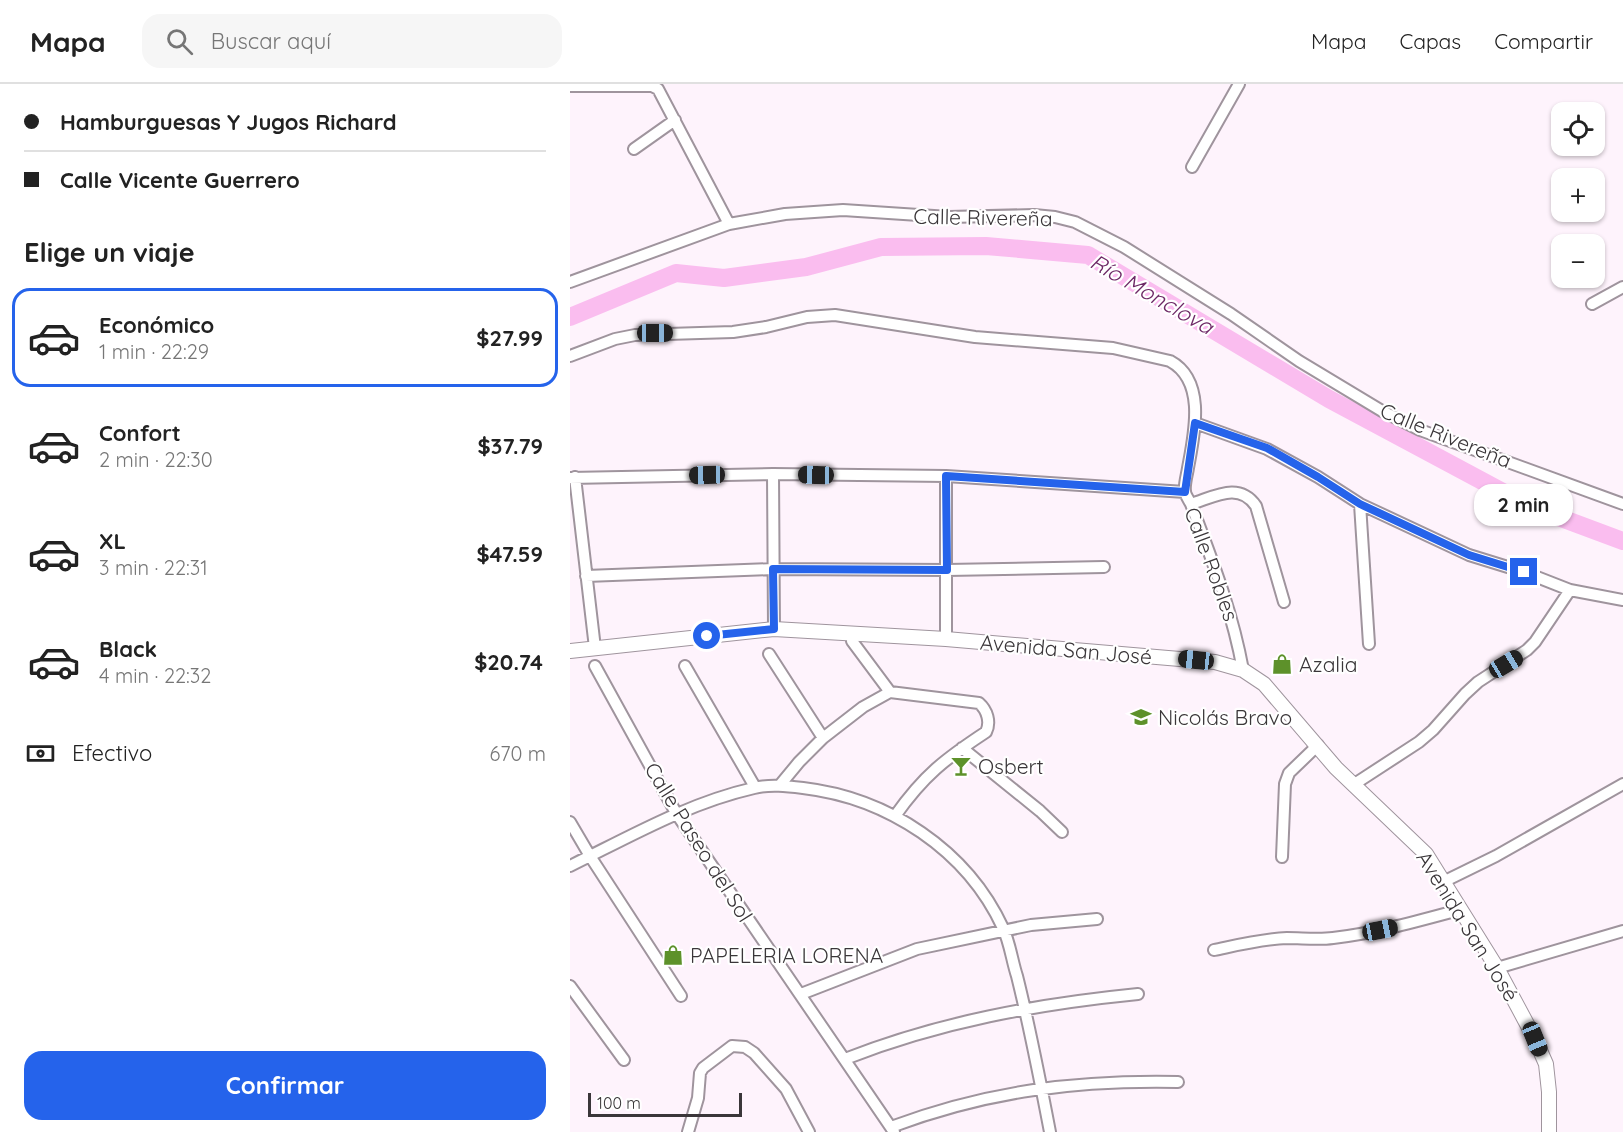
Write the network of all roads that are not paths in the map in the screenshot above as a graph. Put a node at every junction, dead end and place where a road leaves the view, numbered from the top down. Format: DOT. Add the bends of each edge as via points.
graph roads {
  1 [pos="1239,84"];
  2 [pos="577,85"];
  3 [pos="675,120"];
  4 [pos="634,149"];
  5 [pos="1192,167"];
  6 [pos="729,224"];
  7 [pos="570,282"];
  8 [pos="1623,287"];
  9 [pos="1592,304"];
  10 [pos="570,356"];
  11 [pos="1195,423"];
  12 [pos="773,474"];
  13 [pos="946,476"];
  14 [pos="573,478"];
  15 [pos="1185,492"];
  16 [pos="1191,504"];
  17 [pos="1360,504"];
  18 [pos="1623,504"];
  19 [pos="1104,567"];
  20 [pos="773,569"];
  21 [pos="947,570"];
  22 [pos="586,576"];
  23 [pos="1570,590"];
  24 [pos="1623,600"];
  25 [pos="1284,602"];
  26 [pos="774,629"];
  27 [pos="946,639"];
  28 [pos="852,641"];
  29 [pos="1369,644"];
  30 [pos="595,648"];
  31 [pos="570,651"];
  32 [pos="769,654"];
  33 [pos="595,666"];
  34 [pos="685,666"];
  35 [pos="1244,670"];
  36 [pos="890,692"];
  37 [pos="823,738"];
  38 [pos="1318,745"];
  39 [pos="962,748"];
  40 [pos="1623,784"];
  41 [pos="1353,785"];
  42 [pos="780,786"];
  43 [pos="755,787"];
  44 [pos="676,813"];
  45 [pos="896,816"];
  46 [pos="570,822"];
  47 [pos="1062,832"];
  48 [pos="590,856"];
  49 [pos="1282,857"];
  50 [pos="570,867"];
  51 [pos="1443,882"];
  52 [pos="1459,910"];
  53 [pos="1097,919"];
  54 [pos="1004,930"];
  55 [pos="1623,931"];
  56 [pos="1214,950"];
  57 [pos="1497,968"];
  58 [pos="570,986"];
  59 [pos="801,994"];
  60 [pos="1138,994"];
  61 [pos="681,996"];
  62 [pos="1025,1008"];
  63 [pos="845,1059"];
  64 [pos="624,1060"];
  65 [pos="1178,1082"];
  66 [pos="1041,1088"];
  67 [pos="893,1130"];
  68 [pos="688,1132"];
  69 [pos="809,1132"];
  70 [pos="1050,1132"];
  71 [pos="1549,1132"];
  1 -- 5 [label="street"];
  2 -- 3 [label="street" via="652,86 661,92"];
  3 -- 4 [label="street"];
  3 -- 6 [label="street"];
  6 -- 7 [label="street, Calle Rivereña"];
  6 -- 18 [label="street, Calle Rivereña" via="785,214 843,210 949,217 1034,215 1075,222 1133,252 1382,411 1420,430"];
  8 -- 9 [label="street"];
  10 -- 11 [label="street, Calle Robles" via="635,335 742,332 807,317 849,316 975,337 1113,348 1170,361 1188,381 1195,403"];
  11 -- 15 [label="street, Calle Robles"];
  11 -- 17 [label="street" via="1267,448"];
  12 -- 13 [label="street"];
  12 -- 14 [label="street"];
  12 -- 20 [label="street"];
  13 -- 15 [label="street"];
  13 -- 21 [label="street"];
  14 -- 22 [label="street"];
  15 -- 16 [label="street, Calle Robles"];
  16 -- 25 [label="street" via="1232,491 1252,500"];
  16 -- 35 [label="street, Calle Robles" via="1226,596"];
  17 -- 23 [label="street" via="1469,555"];
  17 -- 29 [label="street"];
  19 -- 21 [label="street"];
  20 -- 21 [label="street"];
  20 -- 22 [label="street"];
  20 -- 26 [label="street"];
  21 -- 27 [label="street"];
  22 -- 30 [label="street"];
  23 -- 24 [label="street"];
  23 -- 41 [label="street" via="1527,650 1478,682 1419,742"];
  26 -- 27 [label="street, Avenida San José"];
  26 -- 30 [label="street, Avenida San José"];
  27 -- 35 [label="street, Avenida San José" via="1215,662"];
  28 -- 36 [label="street"];
  30 -- 31 [label="street, Avenida San José"];
  32 -- 37 [label="street"];
  33 -- 44 [label="street, Calle Paseo del Sol"];
  34 -- 43 [label="street"];
  35 -- 38 [label="street, Avenida San José" via="1264,684"];
  36 -- 37 [label="street"];
  36 -- 39 [label="street" via="974,701 982,706 988,717 988,729"];
  37 -- 42 [label="street"];
  38 -- 41 [label="street, Avenida San José"];
  38 -- 49 [label="street" via="1289,773 1285,784"];
  39 -- 45 [label="street" via="928,774"];
  39 -- 47 [label="street"];
  40 -- 51 [label="street"];
  41 -- 51 [label="street, Avenida San José" via="1425,854"];
  42 -- 43 [label="street"];
  42 -- 45 [label="street" via="840,795"];
  43 -- 44 [label="street"];
  44 -- 48 [label="street"];
  44 -- 59 [label="street, Calle Paseo del Sol"];
  45 -- 54 [label="street" via="939,846 970,877"];
  46 -- 48 [label="street"];
  48 -- 50 [label="street"];
  48 -- 61 [label="street"];
  51 -- 52 [label="street, Avenida San José"];
  52 -- 56 [label="street" via="1365,933 1254,941"];
  52 -- 57 [label="street, Avenida San José"];
  53 -- 54 [label="street"];
  54 -- 59 [label="street" via="917,949"];
  54 -- 62 [label="street"];
  55 -- 57 [label="street"];
  57 -- 71 [label="street, Avenida San José" via="1546,1064"];
  58 -- 64 [label="street"];
  59 -- 63 [label="street, Calle Paseo del Sol"];
  60 -- 62 [label="street"];
  62 -- 63 [label="street" via="947,1026"];
  62 -- 66 [label="street"];
  63 -- 67 [label="street, Calle Paseo del Sol"];
  65 -- 66 [label="street" via="1127,1081"];
  66 -- 67 [label="street" via="967,1103"];
  66 -- 70 [label="street"];
  68 -- 69 [label="street" via="703,1068 732,1046 745,1047 786,1089"];
}
